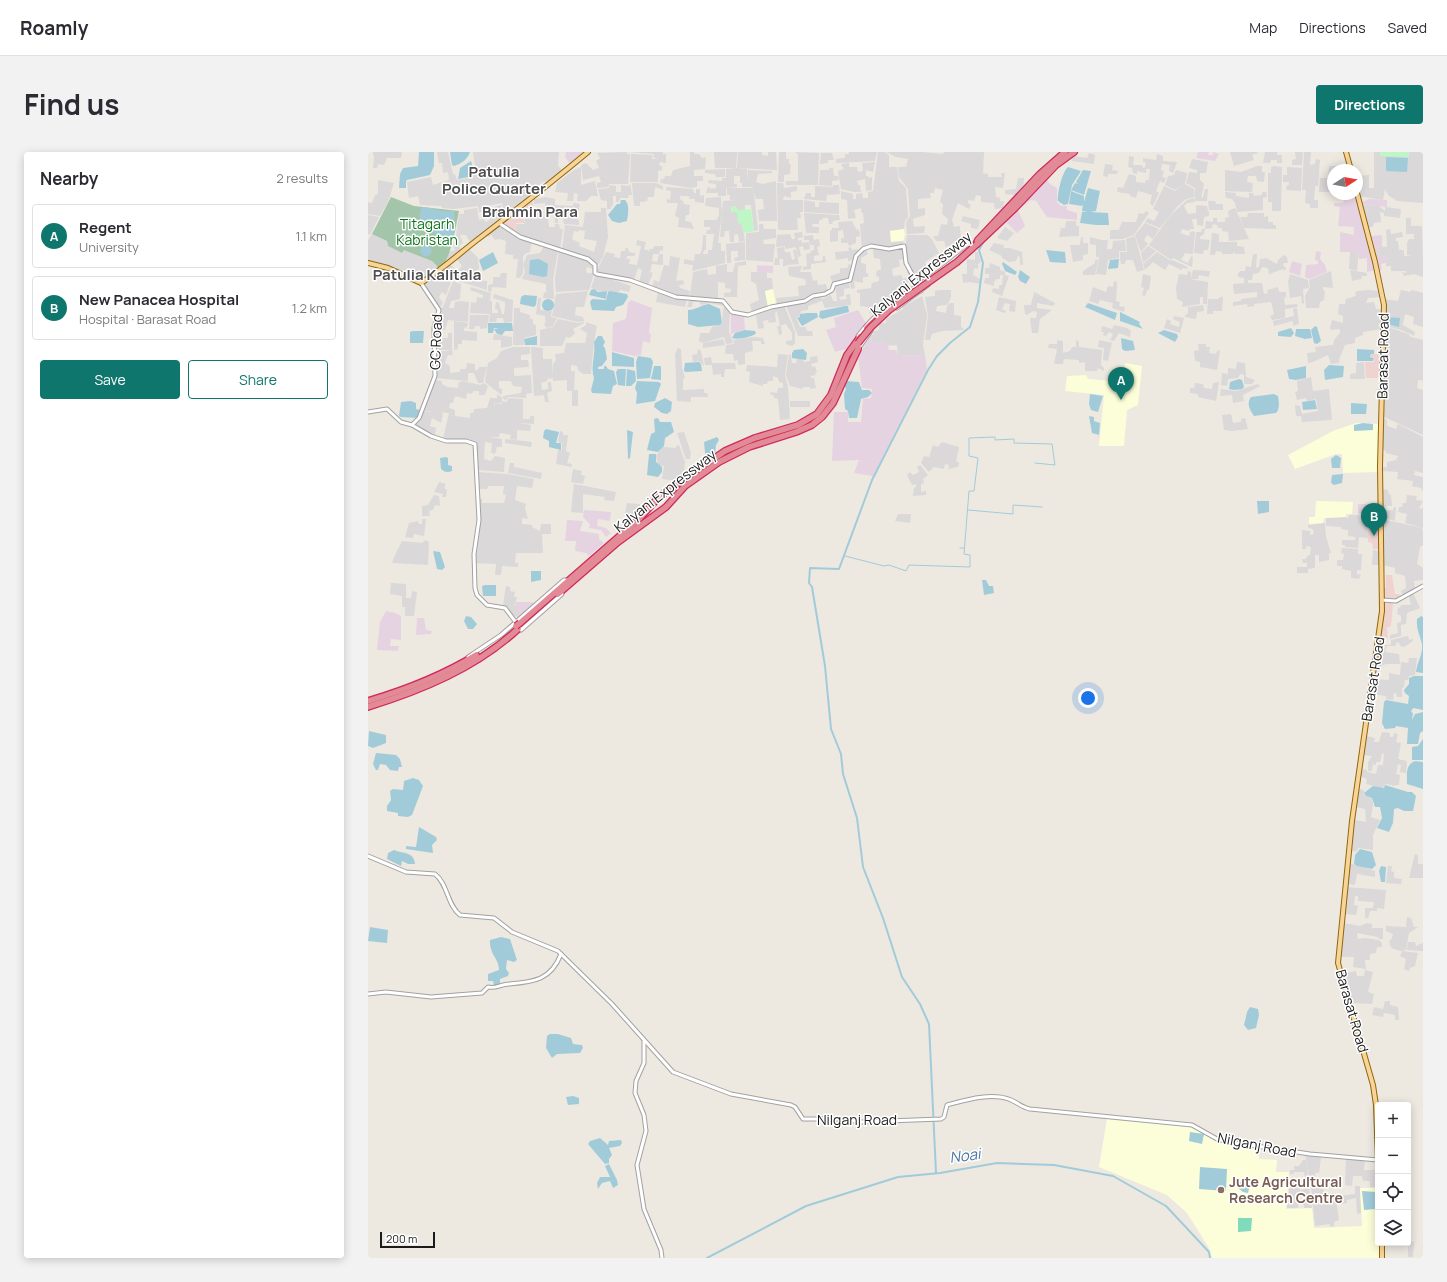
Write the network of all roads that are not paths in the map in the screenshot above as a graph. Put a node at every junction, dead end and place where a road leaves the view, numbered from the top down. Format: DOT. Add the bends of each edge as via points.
graph roads {
  1 [pos="588,152"];
  2 [pos="1065,152"];
  3 [pos="1074,152"];
  4 [pos="1346,152"];
  5 [pos="1349,164"];
  6 [pos="1359,200"];
  7 [pos="499,223"];
  8 [pos="982,239"];
  9 [pos="368,263"];
  10 [pos="421,283"];
  11 [pos="918,285"];
  12 [pos="921,292"];
  13 [pos="855,348"];
  14 [pos="368,412"];
  15 [pos="412,425"];
  16 [pos="570,581"];
  17 [pos="1423,586"];
  18 [pos="1382,600"];
  19 [pos="519,626"];
  20 [pos="368,701"];
  21 [pos="368,708"];
  22 [pos="368,856"];
  23 [pos="561,954"];
  24 [pos="368,994"];
  25 [pos="644,1041"];
  26 [pos="1377,1138"];
  27 [pos="1375,1161"];
  28 [pos="1382,1246"];
  29 [pos="662,1258"];
  30 [pos="1382,1258"];
  1 -- 7 [label="main road"];
  2 -- 8 [label="highway, Kalyani Expressway" via="1040,174"];
  3 -- 8 [label="highway" via="1056,165"];
  4 -- 5 [label="main road"];
  6 -- 18 [label="main road, Barasat Road" via="1384,305 1380,466"];
  7 -- 10 [label="main road"];
  7 -- 11 [label="street" via="520,237 588,259 595,265 595,273 644,284 676,297 723,300 732,312 748,315 828,293 834,284 850,280 856,256 865,247 889,249 904,246 906,263"];
  8 -- 11 [label="street, Kalyani Expressway"];
  8 -- 12 [label="street, Kalyani Expressway"];
  8 -- 13 [label="highway, Kalyani Expressway, bridge" via="952,264 881,313 858,340"];
  9 -- 10 [label="main road" via="388,268"];
  10 -- 15 [label="street, GC Road" via="439,310 434,328 436,371 419,418"];
  11 -- 12 [label="street"];
  11 -- 13 [label="street, Kalyani Expressway" via="874,316 859,335"];
  12 -- 13 [label="street, Kalyani Expressway" via="884,316"];
  13 -- 16 [label="highway, Kalyani Expressway" via="831,395 816,414 798,425 732,448 696,470 659,497 638,520"];
  13 -- 16 [label="highway, Kalyani Expressway" via="833,403 822,417 796,432 749,447 719,462 686,486 666,507"];
  14 -- 15 [label="street" via="387,409 401,422"];
  15 -- 19 [label="street" via="446,441 475,444 479,518 474,554 476,593 487,605 505,607"];
  16 -- 19 [label="highway, Kalyani Expressway"];
  17 -- 18 [label="street" via="1396,601"];
  18 -- 26 [label="main road, Barasat Road" via="1352,821 1338,957 1373,1085"];
  19 -- 20 [label="highway, Kalyani Expressway" via="463,662 397,692"];
  19 -- 21 [label="highway, Kalyani Expressway" via="494,648 449,677"];
  22 -- 23 [label="street, Nilganj Road" via="406,872 435,874 460,915 495,919 512,932 553,948"];
  23 -- 24 [label="street" via="547,977 488,987 482,993 431,997 386,992"];
  23 -- 25 [label="street, Nilganj Road" via="612,1004"];
  25 -- 27 [label="street, Nilganj Road" via="673,1072 731,1094 791,1105 803,1119 861,1122 937,1119 944,1117 947,1104 987,1097 1010,1099 1030,1109 1192,1125 1217,1139 1229,1142 1305,1154"];
  25 -- 29 [label="street" via="644,1062 634,1093 644,1115 646,1131 637,1165 644,1209"];
  28 -- 30 [label="main road"];
}
